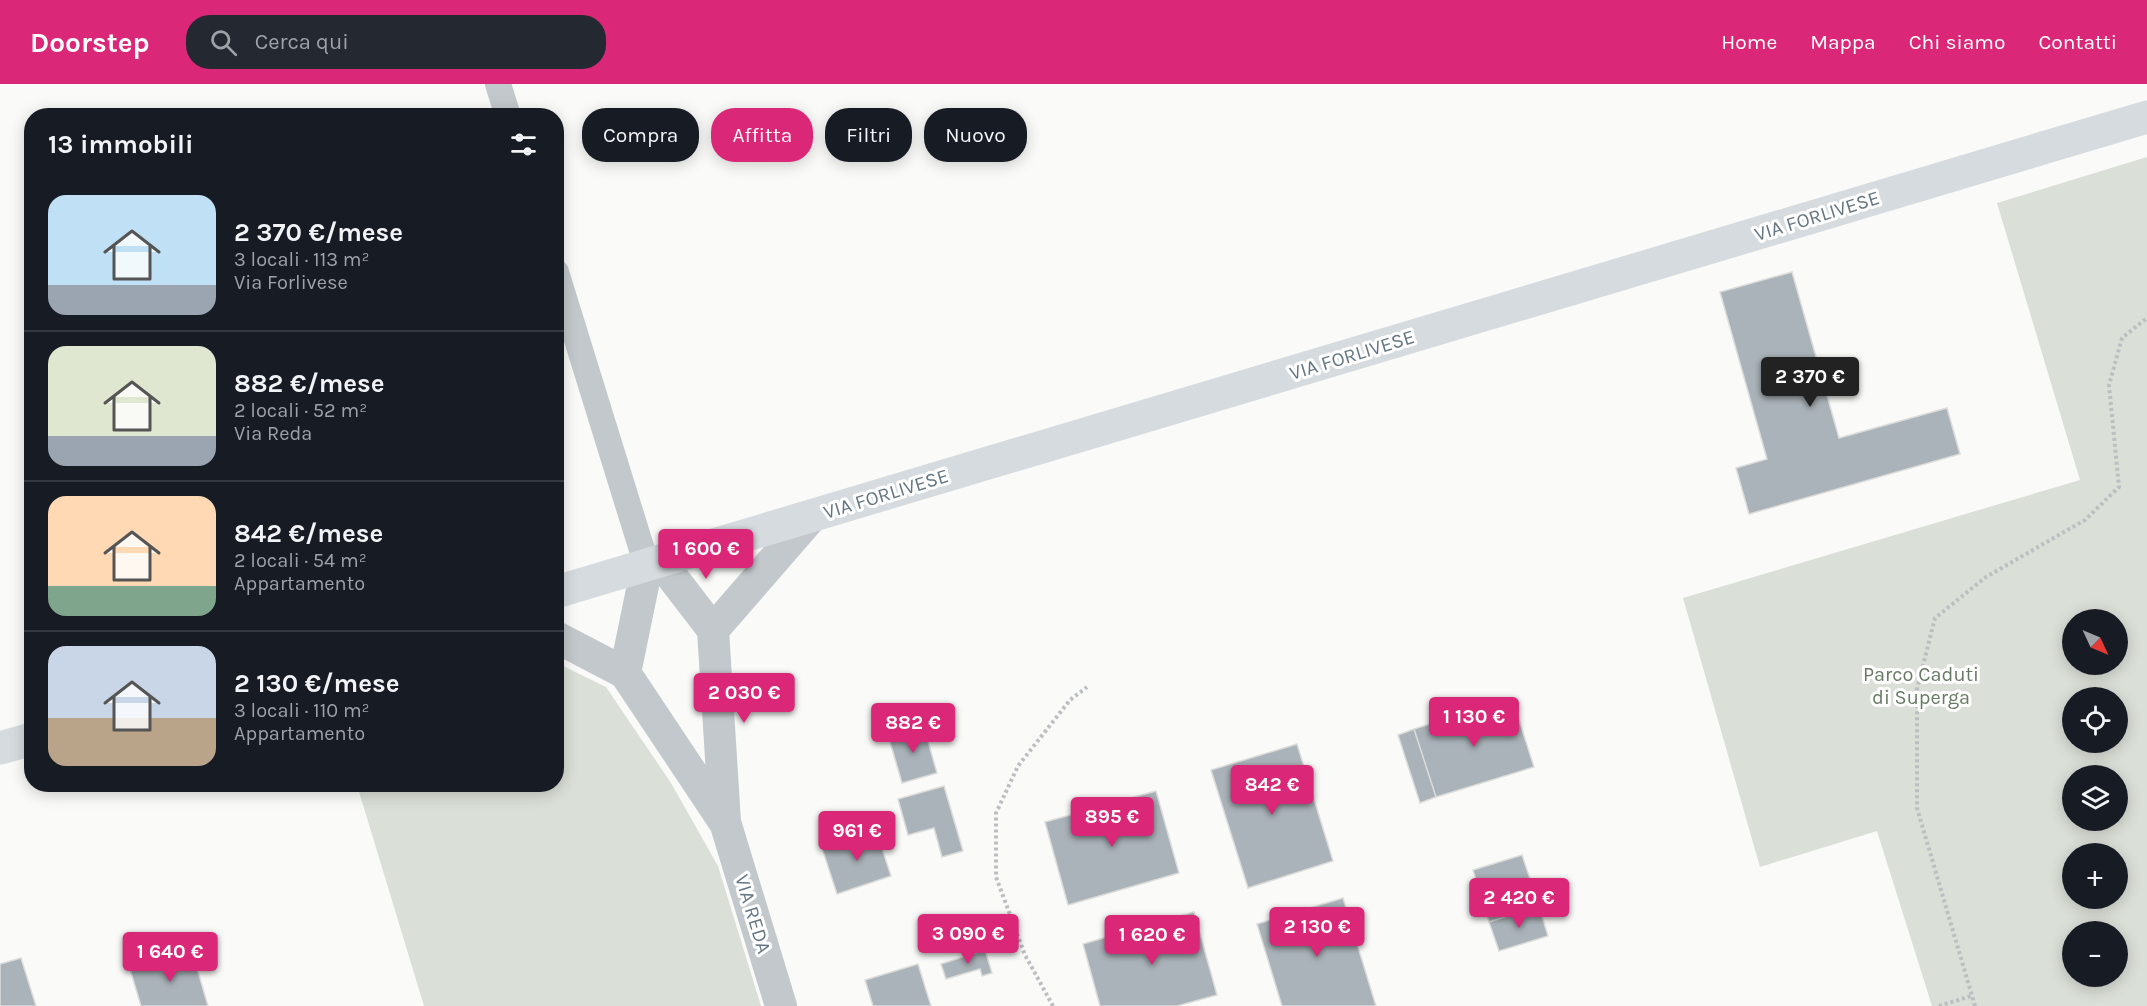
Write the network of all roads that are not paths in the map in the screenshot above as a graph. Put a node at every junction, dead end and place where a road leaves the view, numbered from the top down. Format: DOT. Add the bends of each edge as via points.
graph roads {
  1 [pos="498,84"];
  2 [pos="506,108"];
  3 [pos="2147,117"];
  4 [pos="564,296"];
  5 [pos="812,516"];
  6 [pos="654,564"];
  7 [pos="564,590"];
  8 [pos="712,630"];
  9 [pos="564,641"];
  10 [pos="625,673"];
  11 [pos="24,741"];
  12 [pos="0,748"];
  13 [pos="725,822"];
  14 [pos="781,1006"];
  1 -- 2 [label="street"];
  3 -- 5 [label="main road, VIA FORLIVESE"];
  4 -- 6 [label="street"];
  5 -- 6 [label="main road, VIA FORLIVESE"];
  5 -- 8 [label="street"];
  6 -- 7 [label="main road, VIA FORLIVESE"];
  6 -- 8 [label="street"];
  6 -- 10 [label="street"];
  8 -- 13 [label="street, VIA REDA"];
  9 -- 10 [label="street, VIA REDA"];
  10 -- 13 [label="street, VIA REDA"];
  11 -- 12 [label="main road"];
  13 -- 14 [label="street, VIA REDA"];
}
